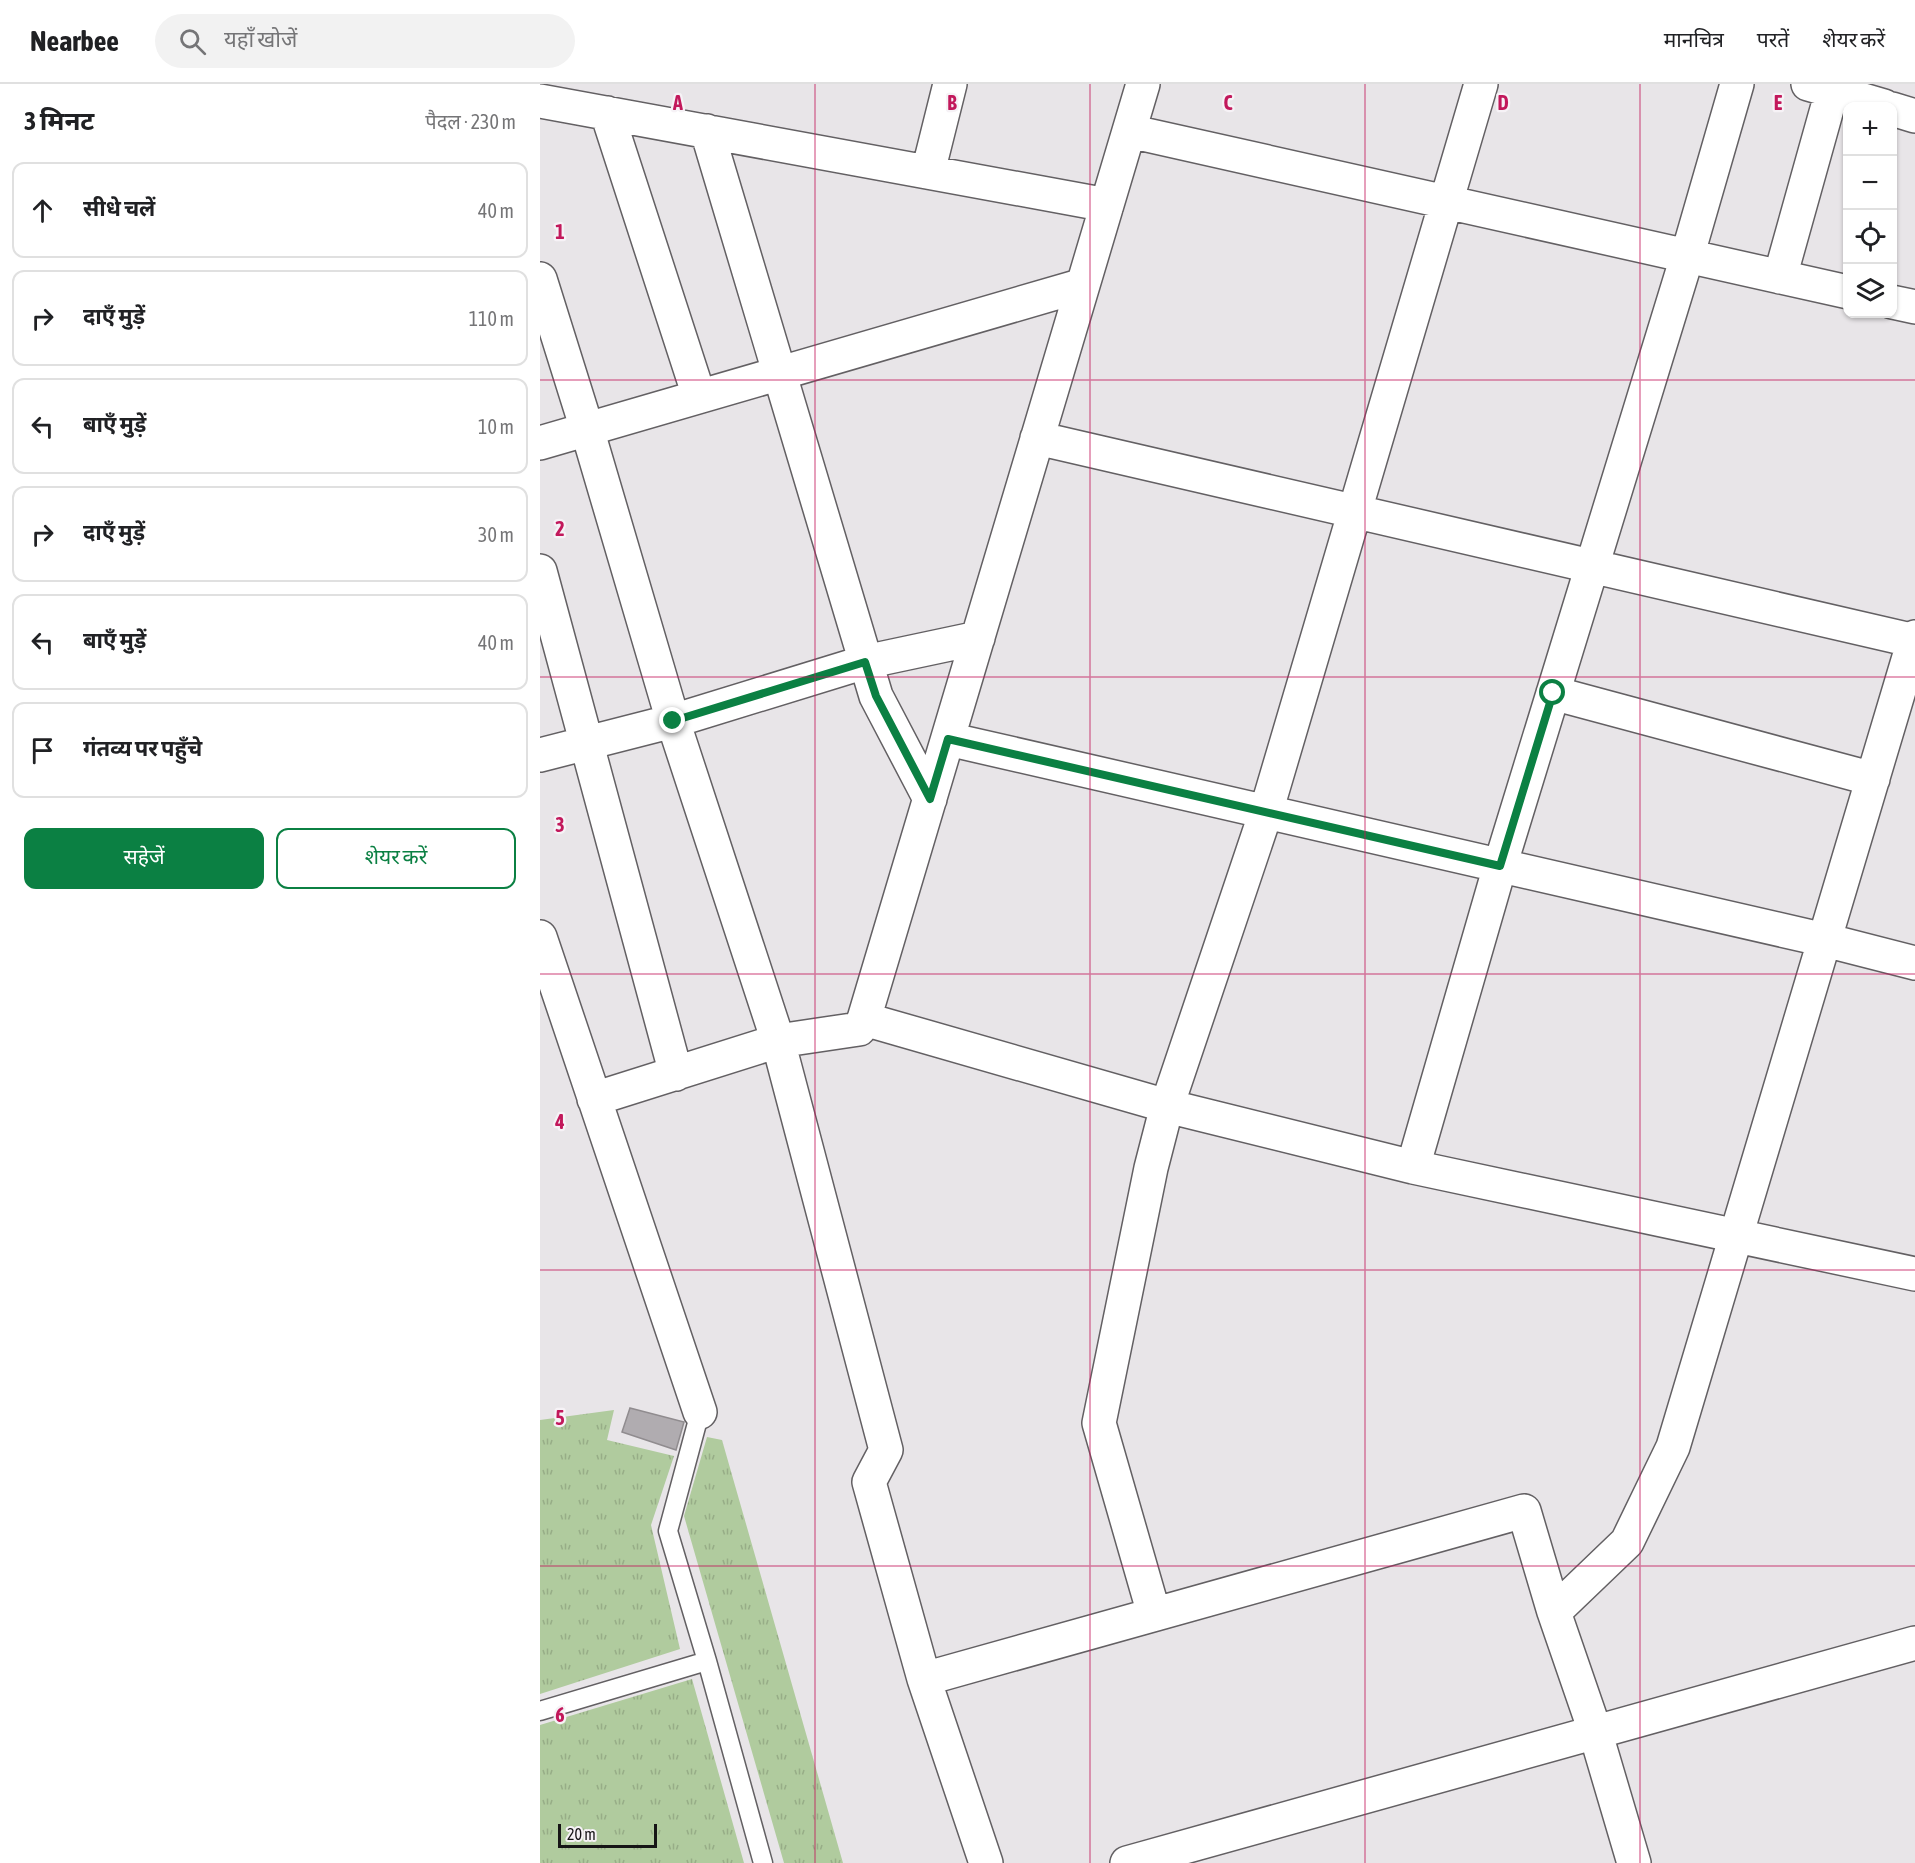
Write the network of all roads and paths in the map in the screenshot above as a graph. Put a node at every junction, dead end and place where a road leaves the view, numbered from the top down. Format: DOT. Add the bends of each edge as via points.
graph roads {
  1 [pos="950,84"];
  2 [pos="1143,84"];
  3 [pos="1481,84"];
  4 [pos="1737,84"];
  5 [pos="1820,87"];
  6 [pos="540,101"];
  7 [pos="1871,102"];
  8 [pos="1897,110"];
  9 [pos="608,113"];
  10 [pos="1915,116"];
  11 [pos="707,131"];
  12 [pos="1129,131"];
  13 [pos="928,172"];
  14 [pos="1447,202"];
  15 [pos="1107,205"];
  16 [pos="1687,257"];
  17 [pos="1780,277"];
  18 [pos="540,279"];
  19 [pos="1083,285"];
  20 [pos="1843,291"];
  21 [pos="1897,303"];
  22 [pos="1915,307"];
  23 [pos="779,373"];
  24 [pos="699,396"];
  25 [pos="587,429"];
  26 [pos="1037,438"];
  27 [pos="540,442"];
  28 [pos="1355,512"];
  29 [pos="1592,567"];
  30 [pos="540,571"];
  31 [pos="978,638"];
  32 [pos="1915,640"];
  33 [pos="865,662"];
  34 [pos="1553,693"];
  35 [pos="673,721"];
  36 [pos="948,739"];
  37 [pos="587,742"];
  38 [pos="540,755"];
  39 [pos="1873,779"];
  40 [pos="930,799"];
  41 [pos="1266,812"];
  42 [pos="1500,866"];
  43 [pos="540,937"];
  44 [pos="1825,940"];
  45 [pos="1915,963"];
  46 [pos="864,1019"];
  47 [pos="778,1041"];
  48 [pos="676,1074"];
  49 [pos="594,1100"];
  50 [pos="1167,1106"];
  51 [pos="1413,1167"];
  52 [pos="1736,1236"];
  53 [pos="1915,1275"];
  54 [pos="700,1412"];
  55 [pos="1554,1612"];
  56 [pos="1154,1614"];
  57 [pos="1915,1643"];
  58 [pos="707,1661"];
  59 [pos="924,1678"];
  60 [pos="540,1711"];
  61 [pos="1595,1731"];
  62 [pos="763,1863"];
  63 [pos="986,1863"];
  64 [pos="1127,1863"];
  65 [pos="1634,1863"];
  1 -- 13 [label="street"];
  2 -- 12 [label="street"];
  3 -- 14 [label="street"];
  4 -- 16 [label="street"];
  5 -- 7 [label="street"];
  5 -- 17 [label="street"];
  6 -- 9 [label="street"];
  8 -- 10 [label="street"];
  9 -- 11 [label="street"];
  9 -- 24 [label="street"];
  11 -- 13 [label="street"];
  11 -- 23 [label="street"];
  12 -- 14 [label="street"];
  12 -- 15 [label="street"];
  13 -- 15 [label="street"];
  14 -- 16 [label="street"];
  14 -- 28 [label="street"];
  15 -- 19 [label="street"];
  16 -- 17 [label="street"];
  16 -- 29 [label="street"];
  17 -- 20 [label="street"];
  18 -- 25 [label="street"];
  19 -- 23 [label="street"];
  19 -- 26 [label="street"];
  21 -- 22 [label="street"];
  23 -- 24 [label="street"];
  23 -- 33 [label="street"];
  24 -- 25 [label="street"];
  25 -- 27 [label="street"];
  25 -- 35 [label="street"];
  26 -- 28 [label="street"];
  26 -- 31 [label="street"];
  28 -- 29 [label="street"];
  28 -- 41 [label="street"];
  29 -- 32 [label="street"];
  29 -- 34 [label="street"];
  30 -- 37 [label="street"];
  31 -- 33 [label="street"];
  31 -- 36 [label="street"];
  32 -- 39 [label="street"];
  33 -- 35 [label="street"];
  33 -- 40 [label="street" via="876,696"];
  34 -- 39 [label="street"];
  34 -- 42 [label="street"];
  35 -- 37 [label="street"];
  35 -- 47 [label="street"];
  36 -- 40 [label="street"];
  36 -- 41 [label="street"];
  37 -- 38 [label="street"];
  37 -- 48 [label="street"];
  39 -- 44 [label="street"];
  40 -- 46 [label="street"];
  41 -- 42 [label="street"];
  41 -- 50 [label="street"];
  42 -- 44 [label="street"];
  42 -- 51 [label="street"];
  43 -- 49 [label="street"];
  44 -- 45 [label="street"];
  44 -- 52 [label="street"];
  46 -- 47 [label="street" via="859,1029"];
  46 -- 50 [label="street"];
  47 -- 48 [label="street"];
  47 -- 59 [label="street" via="886,1450 869,1482"];
  48 -- 49 [label="street"];
  49 -- 54 [label="street"];
  50 -- 51 [label="street"];
  50 -- 56 [label="street" via="1099,1424"];
  51 -- 52 [label="street"];
  52 -- 53 [label="street"];
  52 -- 55 [label="street" via="1673,1447 1632,1532 1627,1542"];
  54 -- 58 [label="lane" via="668,1531"];
  55 -- 56 [label="street" via="1524,1511"];
  55 -- 61 [label="street"];
  56 -- 59 [label="street"];
  57 -- 61 [label="street"];
  58 -- 60 [label="lane"];
  58 -- 62 [label="lane"];
  59 -- 63 [label="street"];
  61 -- 64 [label="street"];
  61 -- 65 [label="street"];
}
